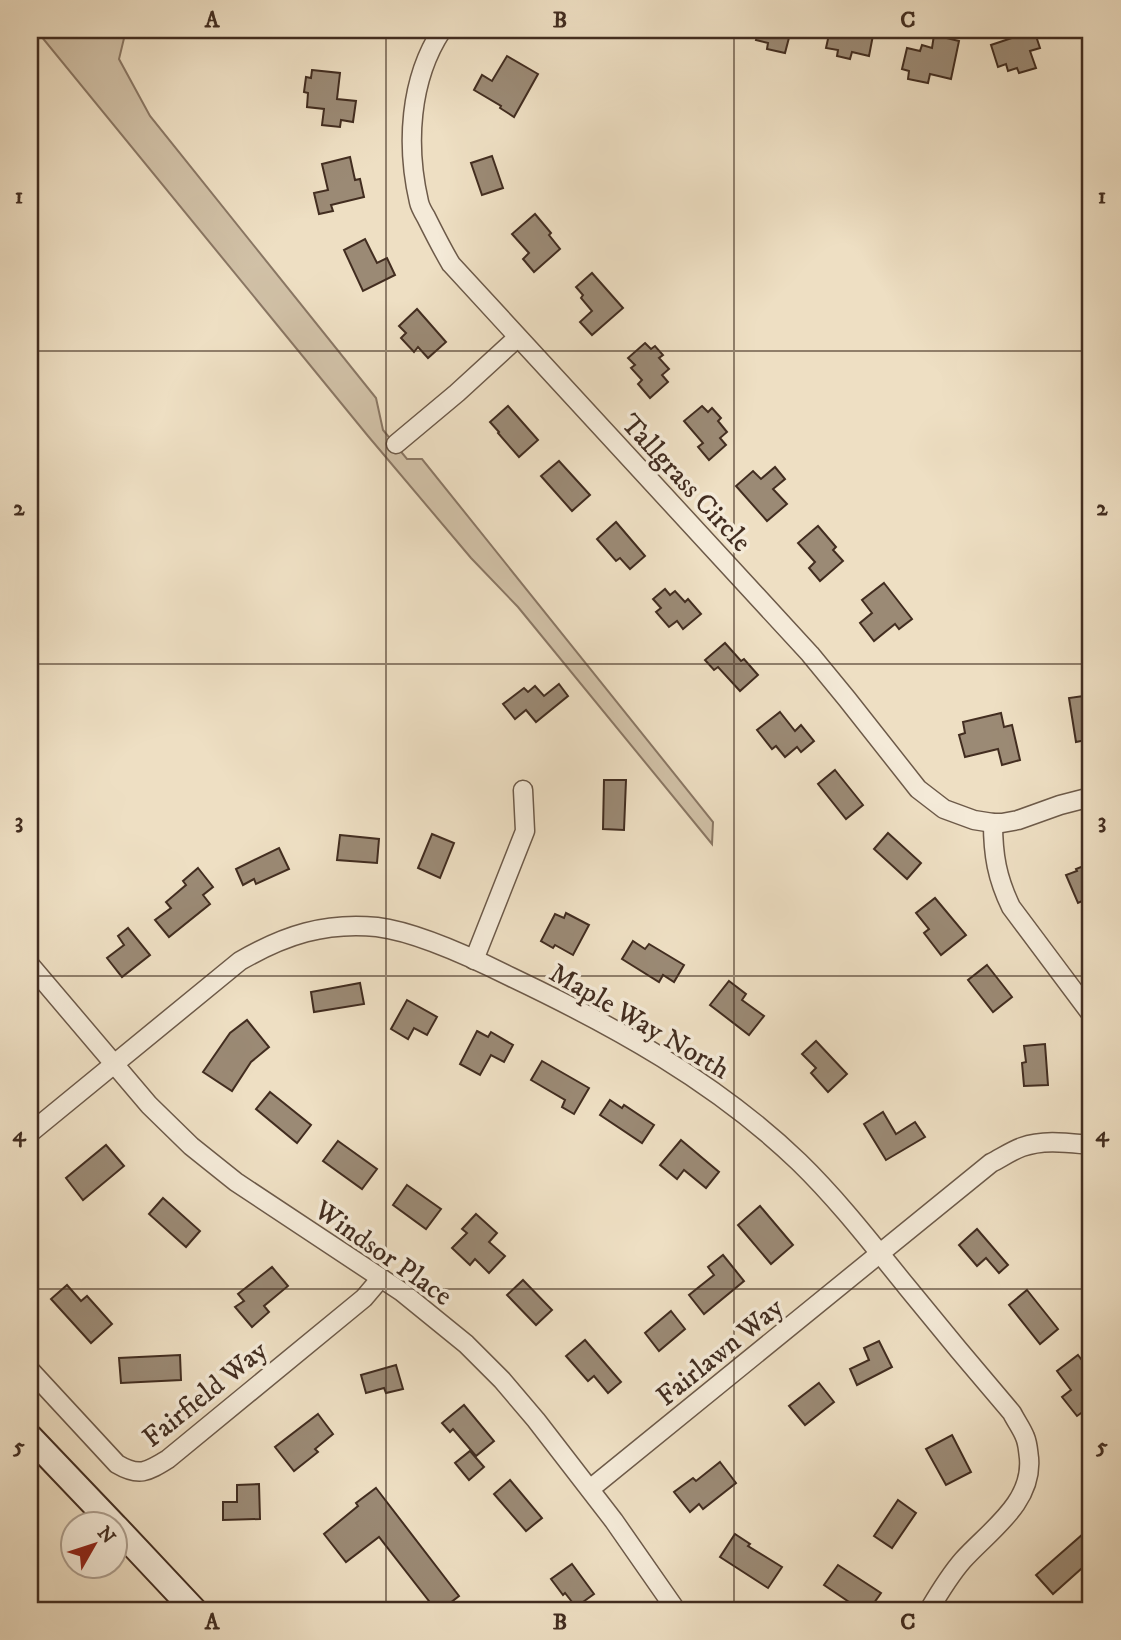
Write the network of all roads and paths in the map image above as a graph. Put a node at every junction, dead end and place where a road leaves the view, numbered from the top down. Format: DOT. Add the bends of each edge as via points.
graph roads {
  1 [pos="442,30"];
  2 [pos="517,338"];
  3 [pos="396,444"];
  4 [pos="523,790"];
  5 [pos="1091,797"];
  6 [pos="993,823"];
  7 [pos="474,960"];
  8 [pos="31,966"];
  9 [pos="1091,1014"];
  10 [pos="113,1065"];
  11 [pos="30,1133"];
  12 [pos="1091,1145"];
  13 [pos="880,1253"];
  14 [pos="382,1278"];
  15 [pos="30,1370"];
  16 [pos="30,1437"];
  17 [pos="590,1489"];
  18 [pos="99,1510"];
  19 [pos="130,1543"];
  20 [pos="194,1610"];
  21 [pos="677,1610"];
  22 [pos="929,1610"];
  1 -- 2 [label="street, Tallgrass Circle" via="427,59 413,116 412,162 419,205 451,264"];
  2 -- 3 [label="street"];
  2 -- 6 [label="street, Tallgrass Circle" via="810,654 918,789 944,810"];
  4 -- 7 [label="street" via="524,831"];
  5 -- 6 [label="street, Tallgrass Circle" via="1018,820"];
  6 -- 9 [label="street" via="996,867 1011,907"];
  7 -- 10 [label="street, Maple Way North" via="423,939 378,928 336,927 303,933 240,961"];
  7 -- 13 [label="street, Maple Way North" via="633,1041 727,1101 797,1161"];
  8 -- 10 [label="street, Windsor Place"];
  10 -- 11 [label="street, Maple Way North"];
  10 -- 14 [label="street, Windsor Place" via="191,1146 236,1182"];
  12 -- 13 [label="street, Fairlawn Way" via="1040,1143 1001,1157"];
  13 -- 17 [label="street, Fairlawn Way"];
  13 -- 22 [label="street, Maple Way North" via="1012,1413 1028,1446 1029,1478 1021,1496 953,1573"];
  14 -- 15 [label="street, Fairfield Way" via="364,1298 168,1459 145,1471 130,1471 117,1464"];
  14 -- 17 [label="street, Windsor Place" via="466,1344 502,1380"];
  16 -- 18 [label="main road"];
  17 -- 21 [label="street, Windsor Place"];
  19 -- 20 [label="main road"];
}
